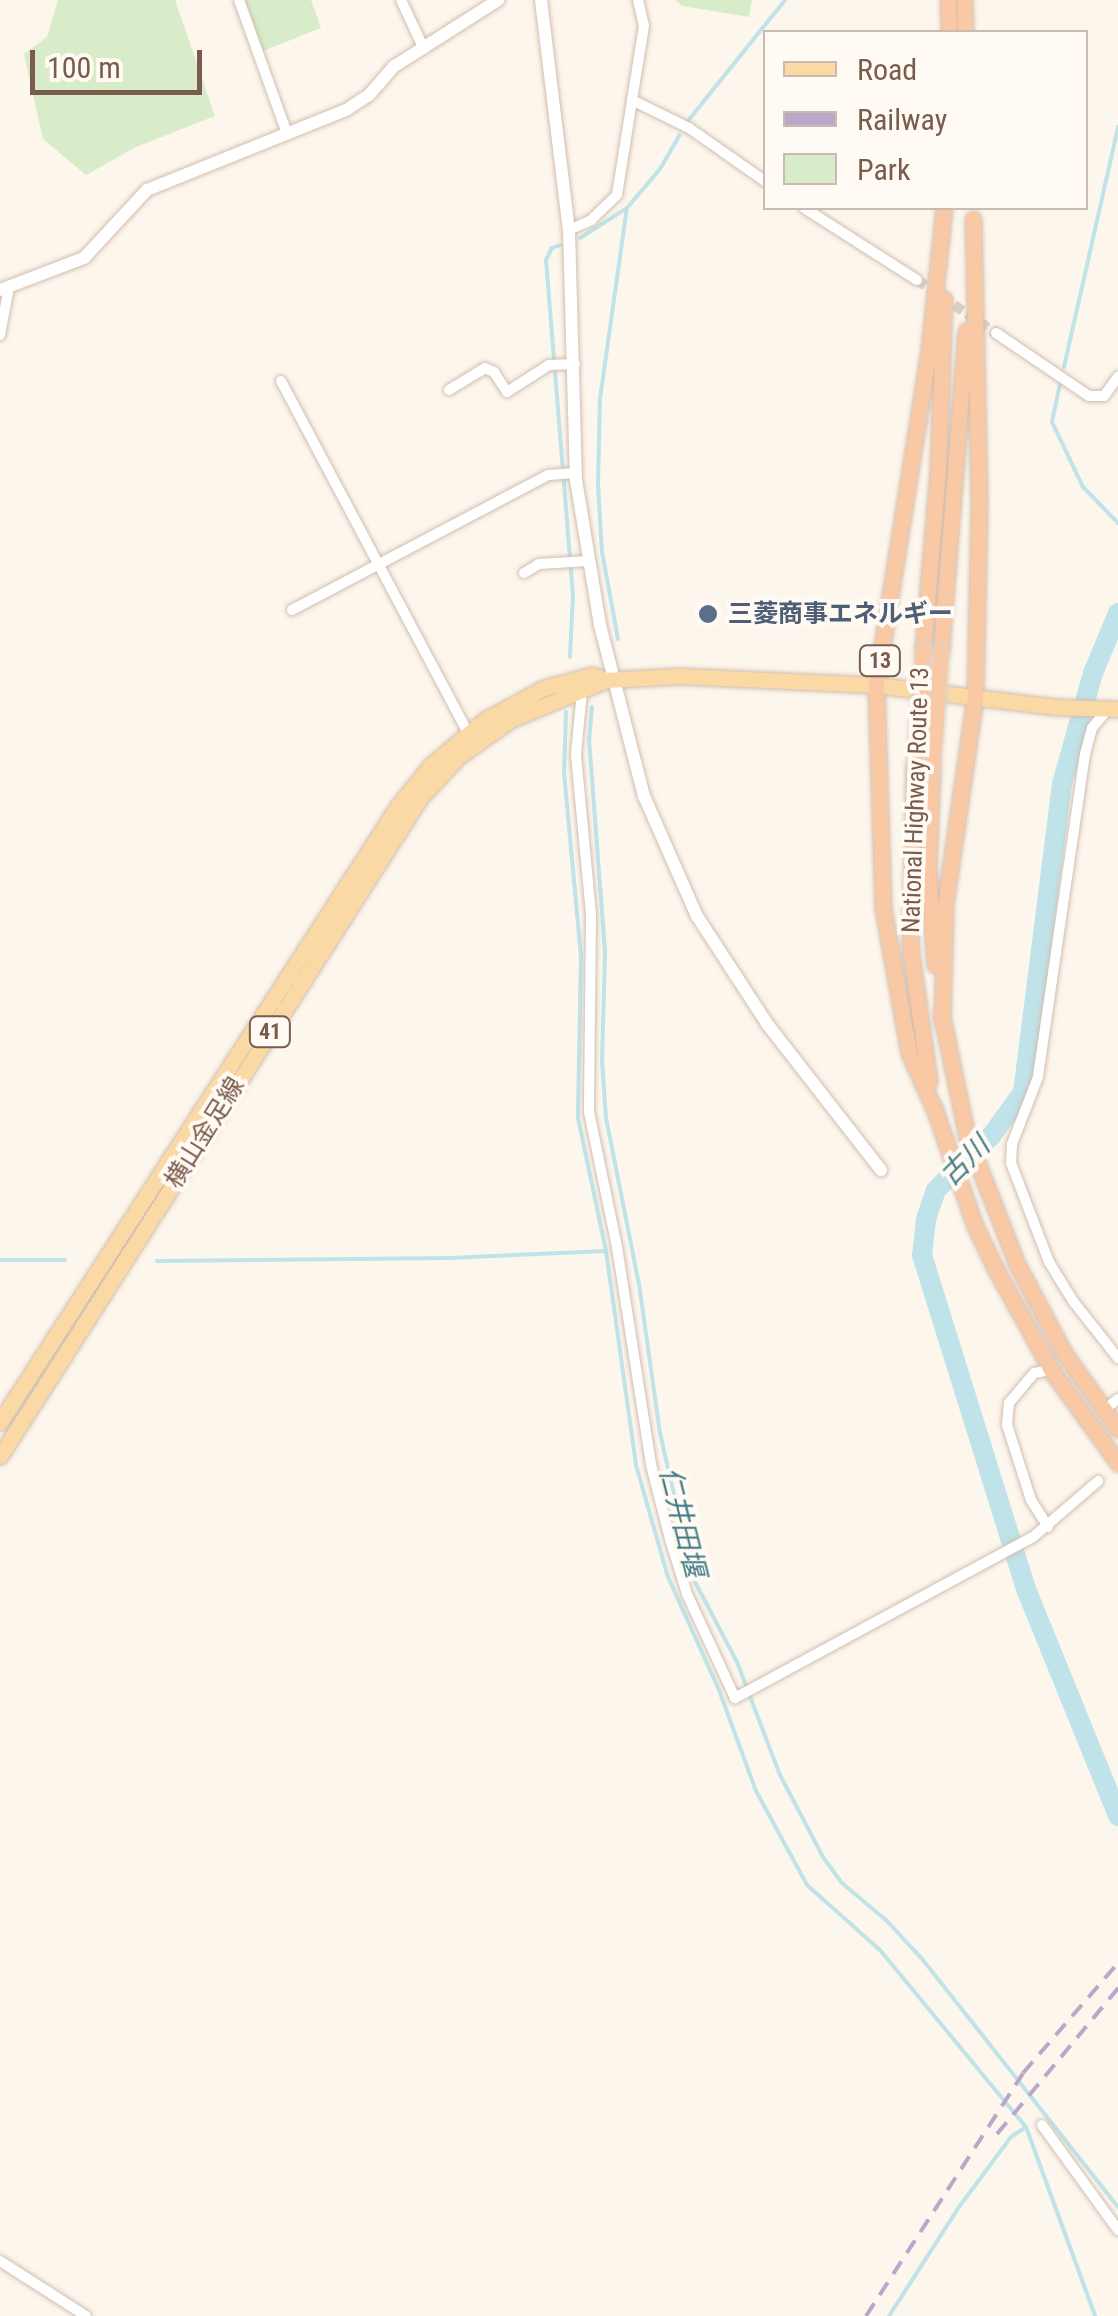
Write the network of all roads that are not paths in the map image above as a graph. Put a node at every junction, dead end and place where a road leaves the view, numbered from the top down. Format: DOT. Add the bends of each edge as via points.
graph roads {
  1 [pos="239,0"];
  2 [pos="401,0"];
  3 [pos="498,0"];
  4 [pos="541,0"];
  5 [pos="638,0"];
  6 [pos="948,0"];
  7 [pos="964,0"];
  8 [pos="949,30"];
  9 [pos="965,30"];
  10 [pos="424,49"];
  11 [pos="632,100"];
  12 [pos="287,133"];
  13 [pos="763,180"];
  14 [pos="807,210"];
  15 [pos="946,210"];
  16 [pos="946,210"];
  17 [pos="972,213"];
  18 [pos="569,230"];
  19 [pos="917,280"];
  20 [pos="4,288"];
  21 [pos="996,332"];
  22 [pos="0,335"];
  23 [pos="568,364"];
  24 [pos="1118,377"];
  25 [pos="281,381"];
  26 [pos="450,390"];
  27 [pos="566,473"];
  28 [pos="575,562"];
  29 [pos="377,564"];
  30 [pos="524,574"];
  31 [pos="292,610"];
  32 [pos="609,680"];
  33 [pos="876,686"];
  34 [pos="582,691"];
  35 [pos="975,698"];
  36 [pos="1113,709"];
  37 [pos="470,738"];
  38 [pos="942,1022"];
  39 [pos="935,1112"];
  40 [pos="881,1170"];
  41 [pos="1118,1358"];
  42 [pos="1051,1370"];
  43 [pos="1118,1399"];
  44 [pos="1104,1410"];
  45 [pos="0,1422"];
  46 [pos="1118,1429"];
  47 [pos="0,1456"];
  48 [pos="1115,1460"];
  49 [pos="1098,1481"];
  50 [pos="1048,1527"];
  51 [pos="1042,2125"];
  52 [pos="1118,2230"];
  53 [pos="0,2261"];
  54 [pos="86,2316"];
  1 -- 12 [label="street"];
  2 -- 10 [label="street"];
  3 -- 10 [label="street"];
  4 -- 18 [label="street"];
  5 -- 11 [label="street" via="644,26"];
  6 -- 8 [label="highway"];
  7 -- 9 [label="highway"];
  10 -- 12 [label="street" via="346,110"];
  11 -- 13 [label="street" via="689,128"];
  11 -- 18 [label="street" via="617,195"];
  12 -- 20 [label="street" via="147,190 84,258"];
  14 -- 19 [label="street"];
  15 -- 39 [label="highway, National Highway Route 13 / 13, bridge" via="910,946"];
  16 -- 33 [label="highway, 13"];
  17 -- 35 [label="highway, 13"];
  17 -- 38 [label="highway, National Highway Route 13 / 13, bridge" via="928,868"];
  18 -- 23 [label="street"];
  20 -- 22 [label="street"];
  21 -- 24 [label="street" via="1089,396 1104,396"];
  23 -- 26 [label="street" via="549,365 507,392 485,368"];
  23 -- 27 [label="street"];
  25 -- 29 [label="street"];
  27 -- 28 [label="street"];
  27 -- 29 [label="street"];
  28 -- 30 [label="street" via="540,564"];
  28 -- 32 [label="street"];
  29 -- 31 [label="street"];
  29 -- 37 [label="street"];
  32 -- 33 [label="main road, 横山金足線 / 41" via="678,676"];
  32 -- 34 [label="main road, 横山金足線 / 41"];
  32 -- 37 [label="main road, 横山金足線 / 41" via="592,675 544,688"];
  32 -- 40 [label="street" via="644,796 697,916 768,1024"];
  33 -- 35 [label="main road, 横山金足線 / 41"];
  33 -- 39 [label="highway, 13" via="883,909 909,1053"];
  34 -- 37 [label="main road, 横山金足線 / 41"];
  34 -- 50 [label="street" via="576,755 591,915 589,1112 665,1521 686,1594 736,1698"];
  35 -- 36 [label="main road, 41"];
  35 -- 38 [label="highway, 13" via="946,905"];
  36 -- 41 [label="street" via="1092,728 1085,754 1038,1077 1011,1163 1050,1262"];
  37 -- 45 [label="main road, 横山金足線 / 41" via="431,764 384,826"];
  37 -- 47 [label="main road, 横山金足線 / 41" via="406,816"];
  38 -- 44 [label="highway, National Highway Route 13 / 13" via="978,1170 1040,1308"];
  39 -- 42 [label="highway, National Highway Route 13 / 13" via="995,1268"];
  42 -- 48 [label="highway, National Highway Route 13 / 13"];
  42 -- 50 [label="street" via="1034,1374 1009,1402 1007,1425"];
  43 -- 44 [label="street"];
  44 -- 46 [label="highway, National Highway Route 13 / 13"];
  49 -- 50 [label="street"];
  51 -- 52 [label="street"];
  53 -- 54 [label="street"];
}
